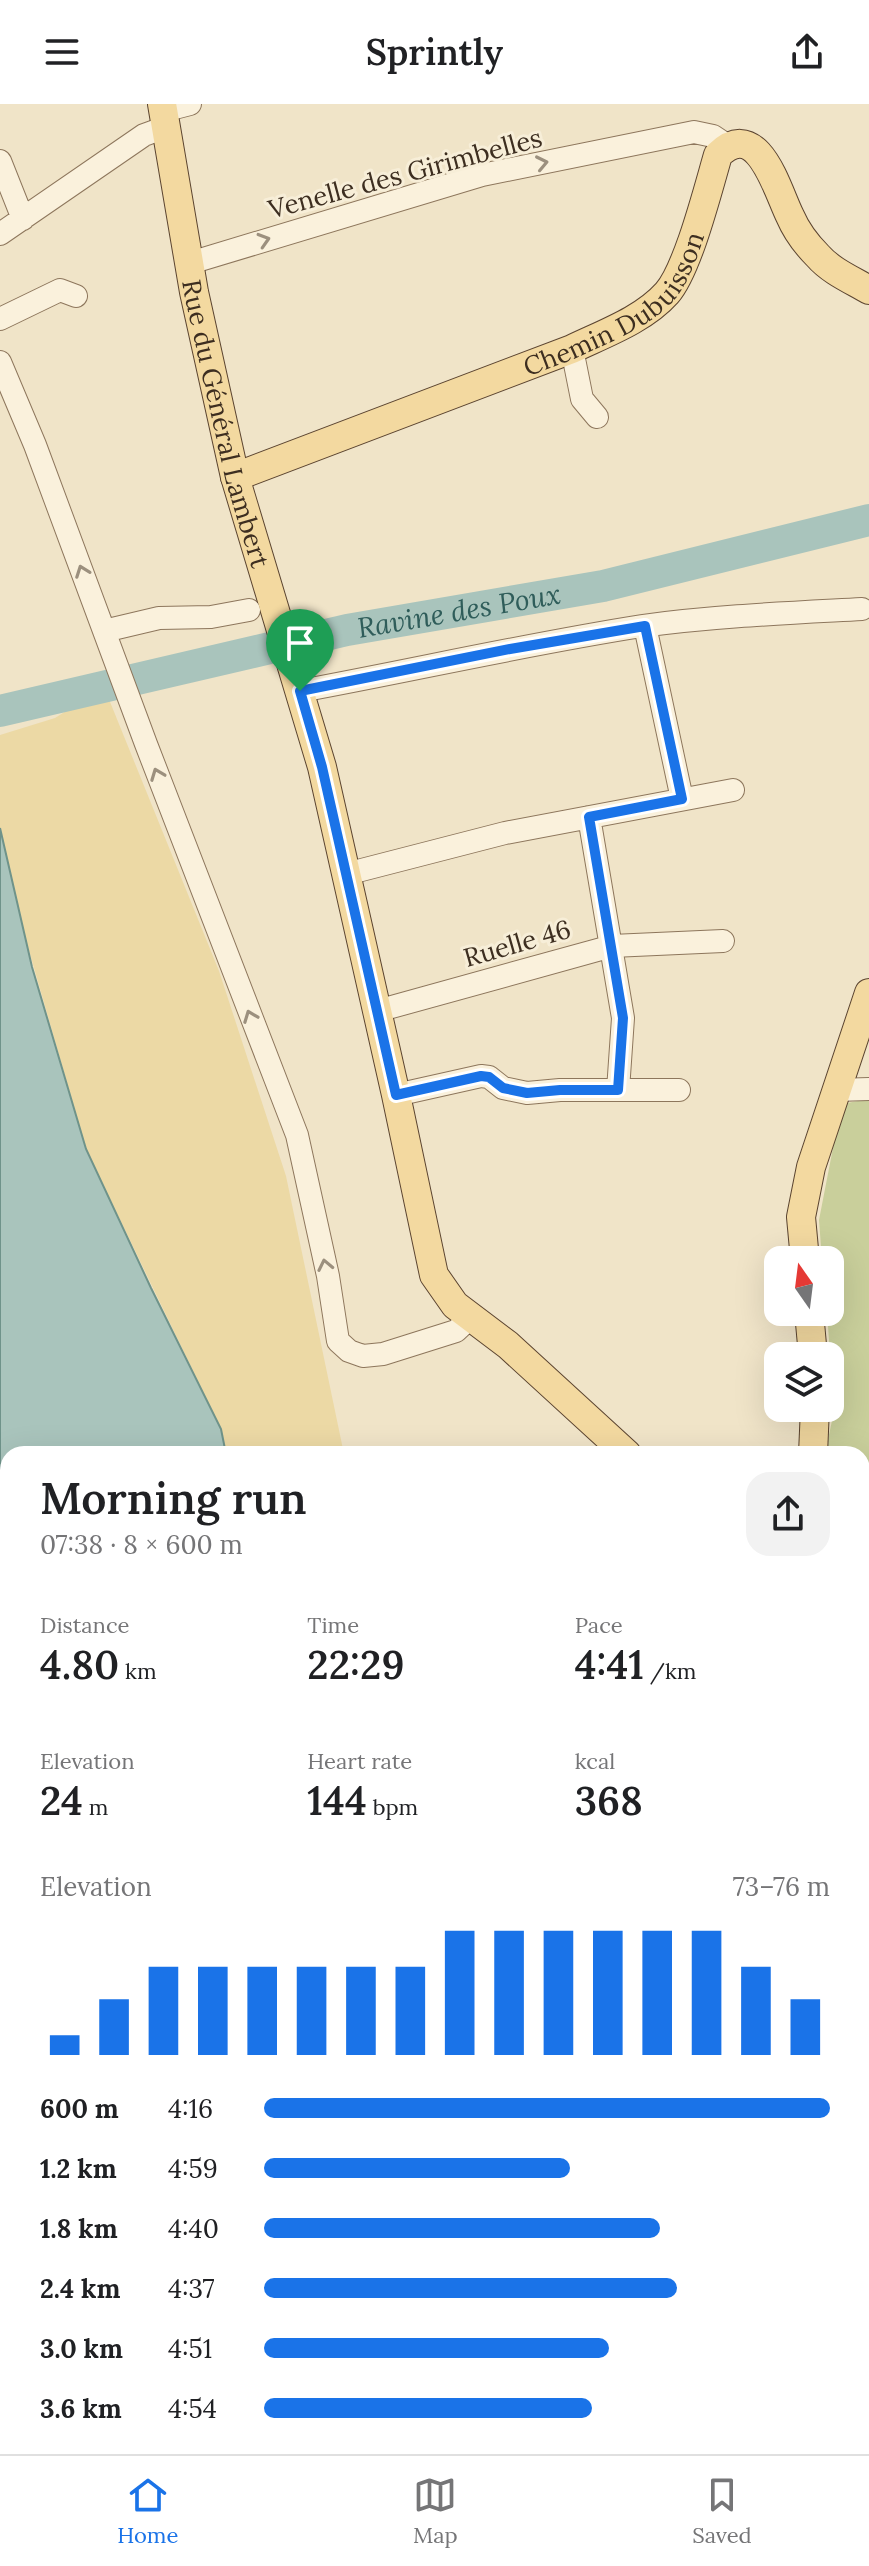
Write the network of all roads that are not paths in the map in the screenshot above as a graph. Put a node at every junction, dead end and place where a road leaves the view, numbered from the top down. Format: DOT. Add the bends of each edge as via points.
graph roads {
  1 [pos="170,112"];
  2 [pos="728,146"];
  3 [pos="0,161"];
  4 [pos="23,219"];
  5 [pos="0,234"];
  6 [pos="190,263"];
  7 [pos="869,290"];
  8 [pos="76,296"];
  9 [pos="0,319"];
  10 [pos="572,349"];
  11 [pos="0,362"];
  12 [pos="597,417"];
  13 [pos="235,477"];
  14 [pos="862,609"];
  15 [pos="262,612"];
  16 [pos="645,626"];
  17 [pos="107,637"];
  18 [pos="300,691"];
  19 [pos="733,790"];
  20 [pos="682,799"];
  21 [pos="589,817"];
  22 [pos="346,874"];
  23 [pos="723,941"];
  24 [pos="612,946"];
  25 [pos="869,993"];
  26 [pos="377,1011"];
  27 [pos="869,1089"];
  28 [pos="618,1090"];
  29 [pos="679,1090"];
  30 [pos="836,1090"];
  31 [pos="396,1095"];
  32 [pos="804,1246"];
  33 [pos="472,1316"];
  34 [pos="814,1422"];
  35 [pos="618,1446"];
  36 [pos="813,1446"];
  1 -- 4 [label="street"];
  1 -- 6 [label="main road, Rue du Général Lambert"];
  6 -- 2 [label="street, Venelle des Girimbelles, one-way" via="482,175 694,132"];
  2 -- 7 [label="main road" via="743,144 756,150 810,248"];
  2 -- 10 [label="main road, Chemin Dubuisson" via="718,155 681,271 667,293 618,328"];
  3 -- 4 [label="street"];
  4 -- 5 [label="street"];
  6 -- 13 [label="main road, Rue du Général Lambert"];
  8 -- 9 [label="street" via="50,293"];
  10 -- 12 [label="street" via="582,399"];
  10 -- 13 [label="main road, Chemin Dubuisson"];
  17 -- 11 [label="street, one-way"];
  13 -- 15 [label="main road, Rue du Général Lambert"];
  14 -- 16 [label="street"];
  15 -- 17 [label="street" via="159,618"];
  15 -- 18 [label="main road, Rue du Général Lambert" via="290,660"];
  16 -- 18 [label="street"];
  16 -- 20 [label="street"];
  33 -- 17 [label="street, one-way" via="456,1331 383,1354 363,1356 338,1341 297,1135"];
  18 -- 22 [label="main road, Rue du Général Lambert"];
  19 -- 20 [label="street"];
  20 -- 21 [label="street"];
  21 -- 22 [label="street"];
  21 -- 24 [label="street"];
  22 -- 26 [label="main road, Rue du Général Lambert"];
  23 -- 24 [label="street, Ruelle 46"];
  24 -- 26 [label="street, Ruelle 46"];
  24 -- 28 [label="street" via="623,1018"];
  25 -- 30 [label="main road"];
  26 -- 31 [label="main road, Rue du Général Lambert"];
  27 -- 30 [label="street"];
  28 -- 29 [label="street"];
  28 -- 31 [label="street" via="527,1093 481,1076"];
  30 -- 32 [label="main road" via="811,1167 801,1217"];
  31 -- 33 [label="main road, Rue du Général Lambert" via="434,1275 455,1305"];
  33 -- 35 [label="main road, Rue du Général Lambert"];
  34 -- 36 [label="main road"];
}
